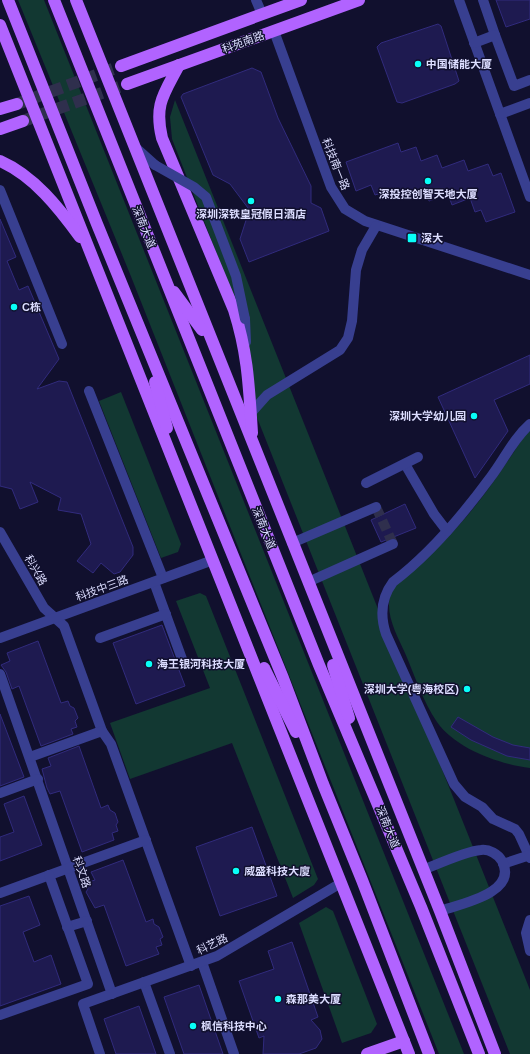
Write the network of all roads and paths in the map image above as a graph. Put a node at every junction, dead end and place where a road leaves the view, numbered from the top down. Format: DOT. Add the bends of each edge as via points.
graph roads {
  1 [pos="8,0"];
  2 [pos="54,0"];
  3 [pos="76,0"];
  4 [pos="256,0"];
  5 [pos="301,0"];
  6 [pos="359,0"];
  7 [pos="459,0"];
  8 [pos="482,0"];
  9 [pos="262,14"];
  10 [pos="0,25"];
  11 [pos="274,31"];
  12 [pos="495,35"];
  13 [pos="474,43"];
  14 [pos="179,65"];
  15 [pos="121,66"];
  16 [pos="530,80"];
  17 [pos="127,84"];
  18 [pos="530,103"];
  19 [pos="16,104"];
  20 [pos="0,109"];
  21 [pos="500,114"];
  22 [pos="22,121"];
  23 [pos="0,129"];
  24 [pos="134,146"];
  25 [pos="0,162"];
  26 [pos="0,190"];
  27 [pos="530,197"];
  28 [pos="376,226"];
  29 [pos="93,260"];
  30 [pos="530,275"];
  31 [pos="164,278"];
  32 [pos="145,342"];
  33 [pos="62,344"];
  34 [pos="213,344"];
  35 [pos="248,366"];
  36 [pos="89,391"];
  37 [pos="251,413"];
  38 [pos="530,424"];
  39 [pos="252,444"];
  40 [pos="418,457"];
  41 [pos="405,464"];
  42 [pos="178,472"];
  43 [pos="366,483"];
  44 [pos="376,507"];
  45 [pos="447,531"];
  46 [pos="0,532"];
  47 [pos="292,543"];
  48 [pos="392,544"];
  49 [pos="213,560"];
  50 [pos="158,580"];
  51 [pos="308,582"];
  52 [pos="229,600"];
  53 [pos="315,600"];
  54 [pos="166,614"];
  55 [pos="55,618"];
  56 [pos="0,638"];
  57 [pos="100,638"];
  58 [pos="182,660"];
  59 [pos="0,674"];
  60 [pos="102,731"];
  61 [pos="30,757"];
  62 [pos="363,767"];
  63 [pos="38,779"];
  64 [pos="323,784"];
  65 [pos="0,793"];
  66 [pos="146,840"];
  67 [pos="530,856"];
  68 [pos="503,864"];
  69 [pos="68,868"];
  70 [pos="423,870"];
  71 [pos="49,875"];
  72 [pos="341,883"];
  73 [pos="0,893"];
  74 [pos="440,911"];
  75 [pos="530,920"];
  76 [pos="87,921"];
  77 [pos="68,927"];
  78 [pos="530,951"];
  79 [pos="202,962"];
  80 [pos="191,966"];
  81 [pos="144,982"];
  82 [pos="112,994"];
  83 [pos="0,1015"];
  84 [pos="418,1024"];
  85 [pos="404,1040"];
  86 [pos="100,1054"];
  87 [pos="170,1054"];
  88 [pos="234,1054"];
  89 [pos="368,1054"];
  90 [pos="409,1054"];
  91 [pos="426,1054"];
  92 [pos="429,1054"];
  93 [pos="480,1054"];
  94 [pos="495,1054"];
  1 -- 32 [label="main road"];
  2 -- 31 [label="main road, 深南大道"];
  3 -- 24 [label="main road"];
  4 -- 9 [label="street"];
  5 -- 9 [label="main road, 科苑南路"];
  6 -- 11 [label="main road, 科苑南路"];
  7 -- 13 [label="street"];
  8 -- 12 [label="street"];
  9 -- 15 [label="main road, 科苑南路"];
  10 -- 29 [label="main road"];
  11 -- 14 [label="main road, 科苑南路"];
  11 -- 28 [label="street, 科技南一路" via="337,198 354,216"];
  12 -- 13 [label="street"];
  12 -- 16 [label="street" via="514,86"];
  13 -- 21 [label="street"];
  14 -- 17 [label="main road, 科苑南路"];
  14 -- 35 [label="main road" via="160,101 159,124 162,138 234,310"];
  18 -- 21 [label="street"];
  19 -- 20 [label="main road"];
  21 -- 27 [label="street"];
  22 -- 23 [label="main road"];
  24 -- 34 [label="main road"];
  24 -- 35 [label="street, bridge" via="156,165 206,197 236,276 245,319"];
  25 -- 29 [label="main road" via="30,181 67,219"];
  26 -- 33 [label="street"];
  28 -- 30 [label="street, 科技南一路"];
  28 -- 37 [label="street" via="362,250 356,270 352,321 348,338 340,350 267,395"];
  29 -- 42 [label="main road"];
  31 -- 34 [label="main road"];
  31 -- 62 [label="main road, 深南大道" via="319,665"];
  32 -- 42 [label="main road"];
  32 -- 64 [label="main road" via="283,678"];
  34 -- 39 [label="main road"];
  35 -- 37 [label="main road"];
  36 -- 50 [label="street"];
  37 -- 39 [label="main road"];
  38 -- 45 [label="street" via="514,441 468,508"];
  39 -- 47 [label="main road"];
  40 -- 41 [label="street"];
  41 -- 43 [label="street"];
  41 -- 45 [label="street"];
  42 -- 49 [label="main road"];
  44 -- 47 [label="street"];
  45 -- 67 [label="street" via="387,590 383,601 383,625 429,731 459,791 464,797 482,807 493,819 515,829"];
  46 -- 55 [label="street, 科兴路" via="44,608"];
  47 -- 51 [label="main road"];
  48 -- 51 [label="street"];
  49 -- 50 [label="street, 科技中三路"];
  49 -- 52 [label="main road"];
  50 -- 54 [label="street"];
  50 -- 55 [label="street, 科技中三路"];
  51 -- 53 [label="main road"];
  52 -- 64 [label="main road"];
  52 -- 72 [label="main road"];
  53 -- 62 [label="main road"];
  53 -- 70 [label="main road"];
  54 -- 57 [label="street"];
  54 -- 58 [label="street"];
  55 -- 56 [label="street, 科技中三路"];
  55 -- 60 [label="street, 科兴路" via="64,626"];
  59 -- 61 [label="street, 科文路"];
  60 -- 61 [label="street"];
  60 -- 66 [label="street, 科兴路" via="111,744"];
  61 -- 63 [label="street, 科文路"];
  62 -- 93 [label="main road, 深南大道"];
  63 -- 65 [label="street"];
  63 -- 69 [label="street, 科文路"];
  64 -- 84 [label="main road"];
  66 -- 69 [label="street"];
  66 -- 80 [label="street, 科兴路"];
  67 -- 68 [label="street"];
  68 -- 70 [label="street" via="492,852 480,850"];
  68 -- 74 [label="street" via="503,882 495,890"];
  69 -- 71 [label="street"];
  69 -- 76 [label="street, 科文路"];
  70 -- 74 [label="main road"];
  71 -- 73 [label="street"];
  71 -- 77 [label="street"];
  72 -- 79 [label="street, 科艺路" via="217,956"];
  72 -- 85 [label="main road"];
  74 -- 94 [label="main road"];
  75 -- 78 [label="street" via="526,933"];
  76 -- 77 [label="street"];
  76 -- 82 [label="street, 科文路"];
  77 -- 83 [label="street" via="88,984"];
  79 -- 80 [label="street, 科艺路"];
  79 -- 88 [label="street"];
  80 -- 81 [label="street, 科艺路"];
  81 -- 82 [label="street, 科艺路"];
  81 -- 87 [label="street"];
  82 -- 86 [label="street, 科艺路" via="83,1004"];
  84 -- 91 [label="main road"];
  84 -- 92 [label="main road"];
  85 -- 89 [label="main road"];
  85 -- 90 [label="main road"];
}
